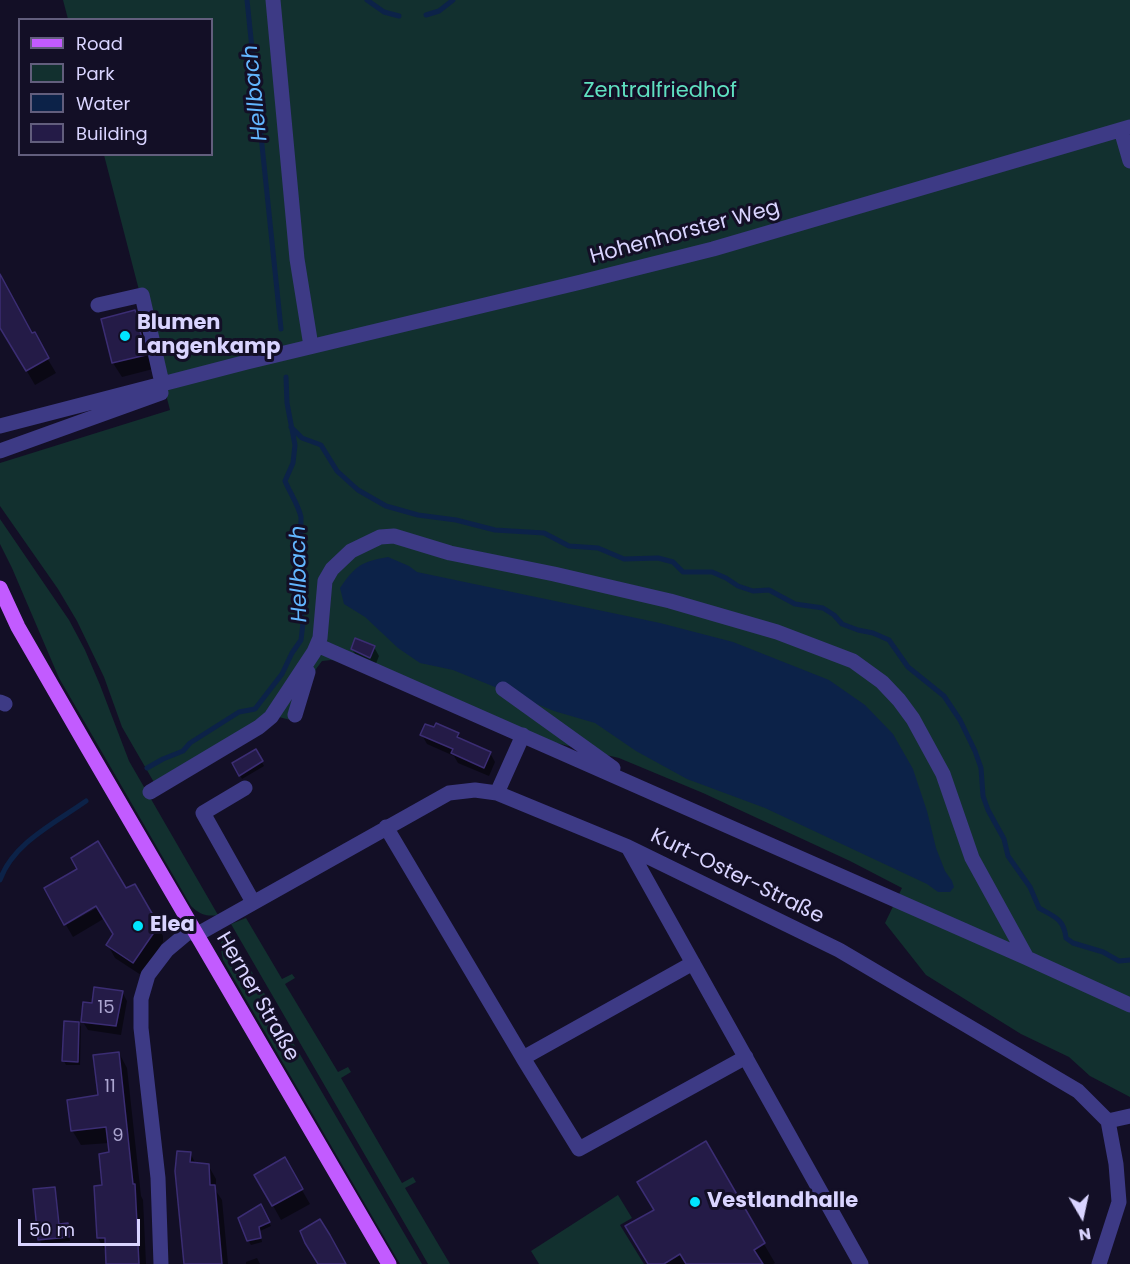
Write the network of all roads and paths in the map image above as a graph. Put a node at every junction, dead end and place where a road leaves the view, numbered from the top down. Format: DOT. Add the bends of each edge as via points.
graph roads {
  1 [pos="273,0"];
  2 [pos="1125,128"];
  3 [pos="1130,161"];
  4 [pos="98,304"];
  5 [pos="311,346"];
  6 [pos="246,362"];
  7 [pos="162,383"];
  8 [pos="0,426"];
  9 [pos="0,451"];
  10 [pos="0,588"];
  11 [pos="0,604"];
  12 [pos="18,627"];
  13 [pos="315,648"];
  14 [pos="503,689"];
  15 [pos="295,715"];
  16 [pos="523,735"];
  17 [pos="637,785"];
  18 [pos="245,788"];
  19 [pos="150,792"];
  20 [pos="497,793"];
  21 [pos="386,827"];
  22 [pos="627,847"];
  23 [pos="253,902"];
  24 [pos="194,932"];
  25 [pos="1027,958"];
  26 [pos="693,963"];
  27 [pos="1130,1005"];
  28 [pos="746,1057"];
  29 [pos="523,1058"];
  30 [pos="1130,1116"];
  31 [pos="1108,1121"];
  32 [pos="162,1264"];
  33 [pos="388,1264"];
  34 [pos="861,1264"];
  35 [pos="1100,1264"];
  1 -- 5 [label="street" via="297,259"];
  2 -- 3 [label="street"];
  2 -- 5 [label="street, Hohenhorster Weg" via="713,249"];
  4 -- 7 [label="street" via="142,296"];
  5 -- 6 [label="street, Hohenhorster Weg"];
  6 -- 7 [label="street, Hohenhorster Weg"];
  6 -- 9 [label="street, Hohenhorster Weg" via="227,375 146,398"];
  7 -- 8 [label="street, Hohenhorster Weg"];
  10 -- 12 [label="main road, Herner Straße"];
  11 -- 12 [label="main road, Herner Straße"];
  12 -- 24 [label="main road, Herner Straße"];
  13 -- 15 [label="street"];
  13 -- 16 [label="street"];
  13 -- 19 [label="street" via="271,717"];
  13 -- 25 [label="street" via="320,638 325,581 332,569 358,548 380,537 394,536 450,553 670,601 777,632 853,661 899,700 923,736 943,774 972,858"];
  14 -- 17 [label="street"];
  16 -- 17 [label="street"];
  16 -- 20 [label="street"];
  17 -- 25 [label="street"];
  18 -- 23 [label="street" via="203,813"];
  20 -- 21 [label="street, Kurt-Oster-Straße" via="449,793"];
  20 -- 22 [label="street, Kurt-Oster-Straße"];
  21 -- 23 [label="street, Kurt-Oster-Straße"];
  21 -- 29 [label="street"];
  22 -- 26 [label="street"];
  22 -- 31 [label="street, Kurt-Oster-Straße" via="839,950 1078,1091"];
  23 -- 24 [label="street, Kurt-Oster-Straße"];
  24 -- 32 [label="street, Kurt-Oster-Straße" via="167,950 148,975 141,999"];
  24 -- 33 [label="main road, Herner Straße"];
  25 -- 27 [label="street"];
  26 -- 28 [label="street"];
  26 -- 29 [label="street"];
  28 -- 29 [label="street" via="579,1149"];
  28 -- 34 [label="street"];
  30 -- 31 [label="street"];
  31 -- 35 [label="street" via="1119,1202"];
}
